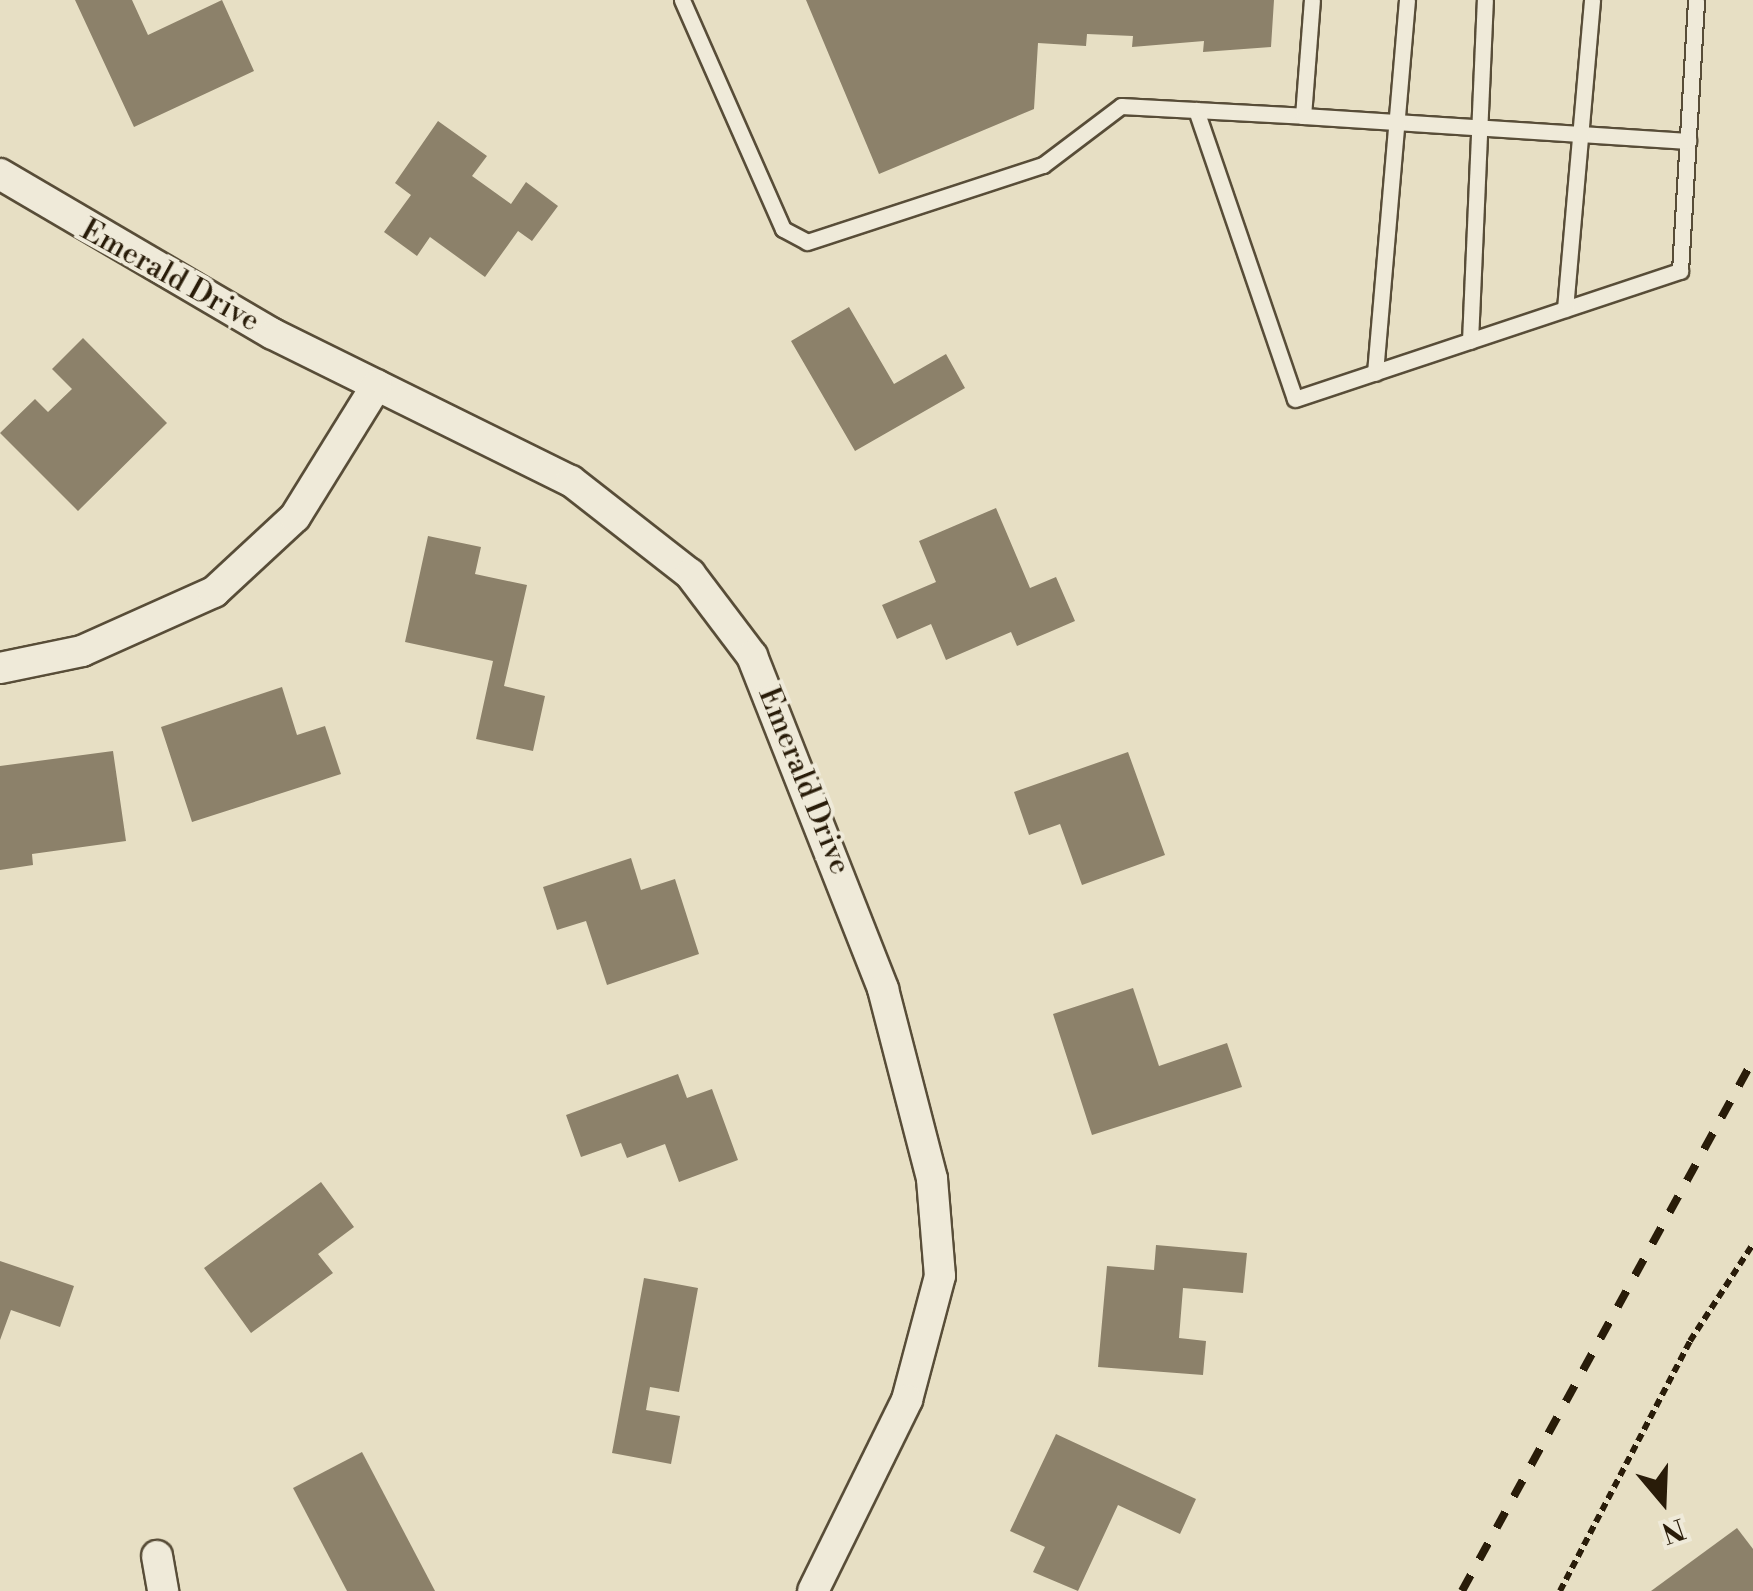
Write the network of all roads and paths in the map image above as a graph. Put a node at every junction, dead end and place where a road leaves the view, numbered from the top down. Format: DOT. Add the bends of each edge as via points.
graph roads {
  1 [pos="682,0"];
  2 [pos="1312,0"];
  3 [pos="1408,0"];
  4 [pos="1484,0"];
  5 [pos="1592,0"];
  6 [pos="1696,0"];
  7 [pos="1196,110"];
  8 [pos="1304,116"];
  9 [pos="1402,128"];
  10 [pos="1474,134"];
  11 [pos="1582,137"];
  12 [pos="1688,140"];
  13 [pos="0,174"];
  14 [pos="1565,309"];
  15 [pos="1470,341"];
  16 [pos="1375,373"];
  17 [pos="377,385"];
  18 [pos="0,668"];
  19 [pos="1753,1244"];
  20 [pos="156,1556"];
  21 [pos="163,1591"];
  22 [pos="814,1591"];
  23 [pos="1560,1591"];
  1 -- 7 [label="lane" via="782,229 807,242 1042,166 1121,106"];
  2 -- 8 [label="lane"];
  3 -- 9 [label="lane"];
  4 -- 10 [label="lane"];
  5 -- 11 [label="lane"];
  6 -- 12 [label="lane"];
  7 -- 8 [label="lane"];
  7 -- 16 [label="lane" via="1295,399"];
  8 -- 9 [label="lane"];
  9 -- 10 [label="lane"];
  9 -- 16 [label="lane"];
  10 -- 11 [label="lane"];
  10 -- 15 [label="lane"];
  11 -- 12 [label="lane"];
  11 -- 14 [label="lane"];
  12 -- 14 [label="lane" via="1680,271"];
  13 -- 17 [label="street, Emerald Drive"];
  14 -- 15 [label="lane"];
  15 -- 16 [label="lane"];
  17 -- 18 [label="street" via="295,517 214,592 82,651"];
  17 -- 22 [label="street, Emerald Drive" via="571,482 722,609 782,713 883,988 932,1179 940,1276 907,1400"];
  19 -- 23 [label="path" via="1690,1341"];
  20 -- 21 [label="street"];
}
